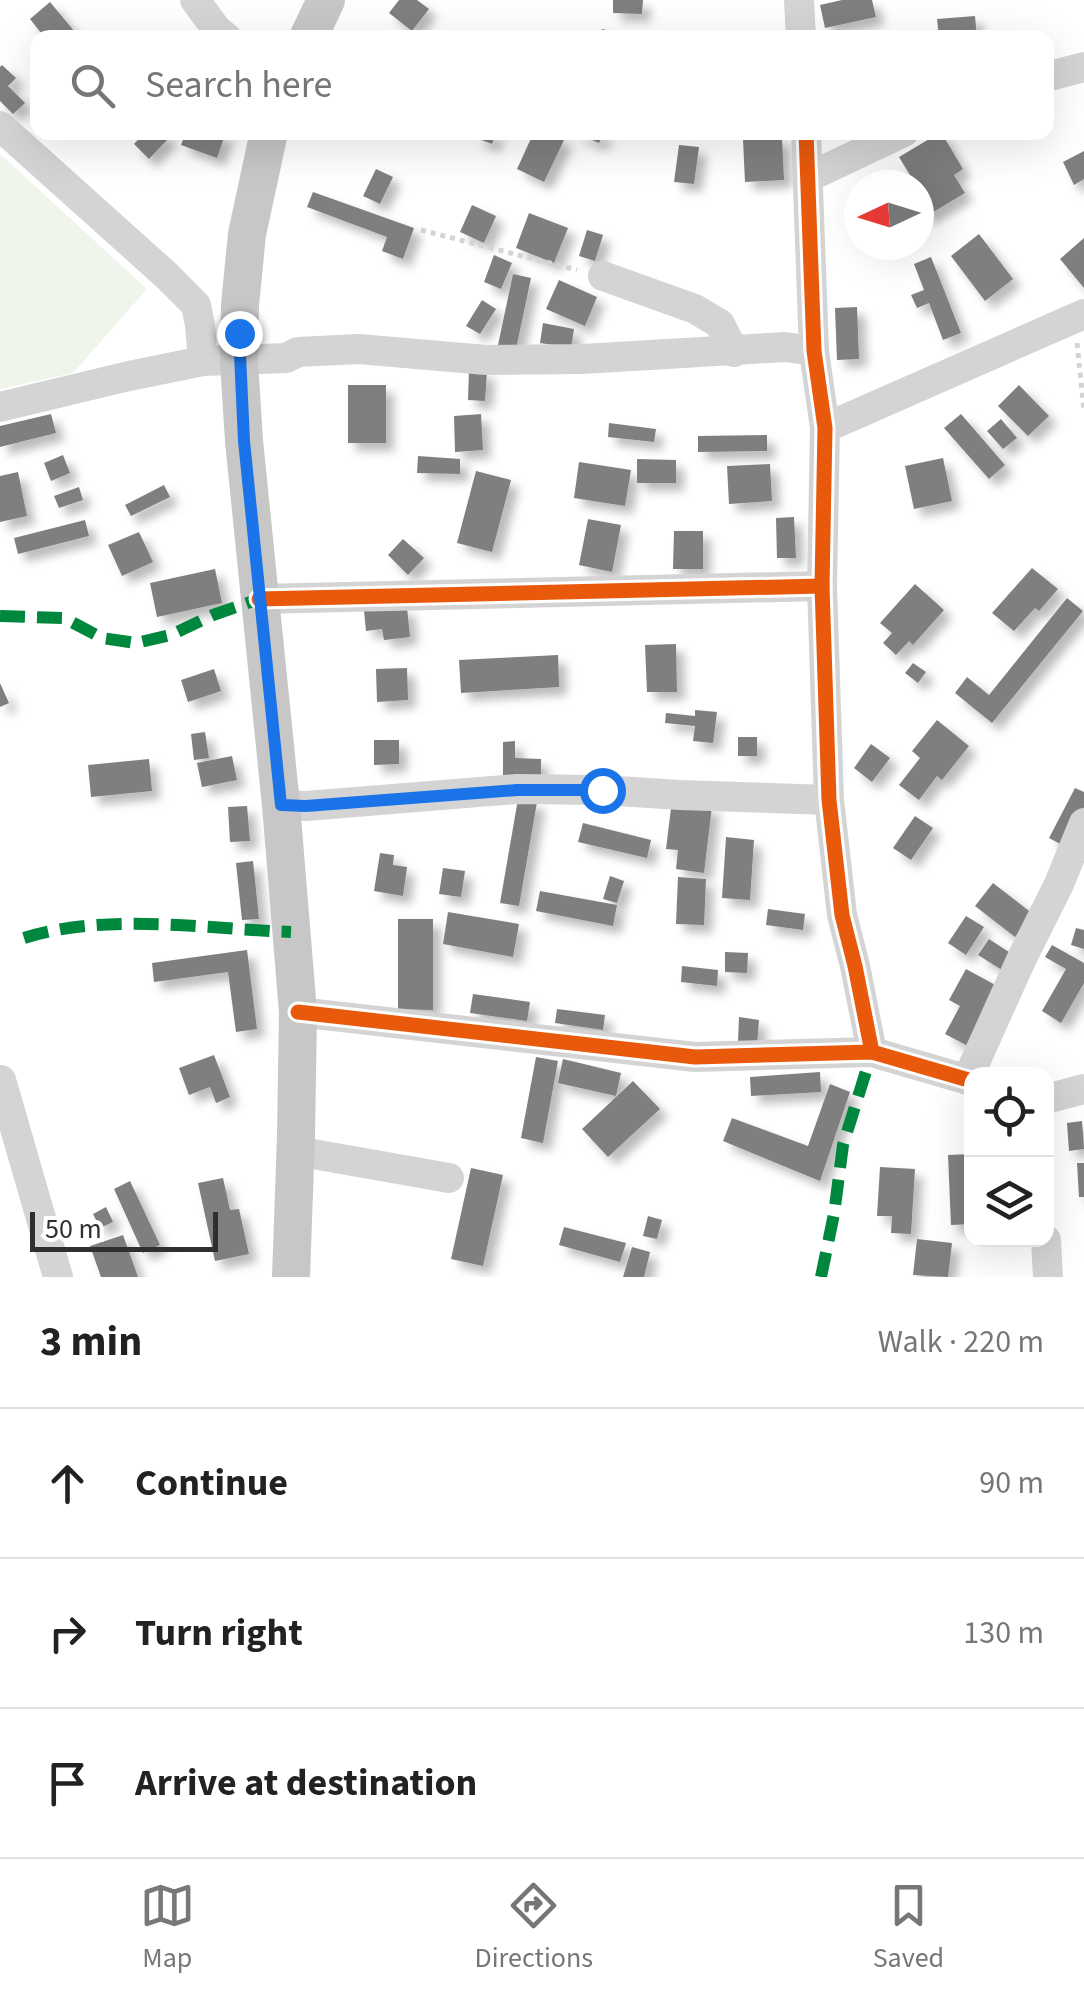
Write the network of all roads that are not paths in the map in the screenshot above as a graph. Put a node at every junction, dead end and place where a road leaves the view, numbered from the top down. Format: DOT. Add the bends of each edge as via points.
graph roads {
  1 [pos="195,0"];
  2 [pos="326,0"];
  3 [pos="798,0"];
  4 [pos="218,30"];
  5 [pos="312,30"];
  6 [pos="800,30"];
  7 [pos="1084,67"];
  8 [pos="1054,75"];
  9 [pos="0,126"];
  10 [pos="267,140"];
  11 [pos="807,140"];
  12 [pos="887,140"];
  13 [pos="809,176"];
  14 [pos="602,276"];
  15 [pos="1080,317"];
  16 [pos="814,351"];
  17 [pos="734,352"];
  18 [pos="221,361"];
  19 [pos="0,407"];
  20 [pos="825,428"];
  21 [pos="822,586"];
  22 [pos="259,599"];
  23 [pos="829,800"];
  24 [pos="281,805"];
  25 [pos="1084,823"];
  26 [pos="298,1012"];
  27 [pos="872,1052"];
  28 [pos="975,1067"];
  29 [pos="964,1079"];
  30 [pos="1,1080"];
  31 [pos="1084,1089"];
  32 [pos="1054,1097"];
  33 [pos="296,1151"];
  34 [pos="449,1178"];
  35 [pos="1046,1247"];
  36 [pos="58,1277"];
  37 [pos="291,1277"];
  38 [pos="1048,1277"];
  1 -- 4 [label="street"];
  2 -- 5 [label="main road"];
  3 -- 6 [label="street"];
  7 -- 8 [label="street"];
  9 -- 18 [label="street" via="196,306"];
  10 -- 18 [label="main road" via="240,305"];
  11 -- 13 [label="street"];
  12 -- 13 [label="street"];
  13 -- 16 [label="street"];
  14 -- 17 [label="street" via="696,310 720,324"];
  15 -- 20 [label="street"];
  16 -- 17 [label="street"];
  16 -- 20 [label="street"];
  17 -- 18 [label="street" via="486,360 359,350"];
  18 -- 19 [label="street"];
  18 -- 22 [label="main road" via="244,441"];
  20 -- 21 [label="street"];
  21 -- 22 [label="street"];
  21 -- 23 [label="street"];
  22 -- 24 [label="main road"];
  23 -- 24 [label="street" via="517,790"];
  23 -- 27 [label="street" via="842,915"];
  24 -- 26 [label="main road"];
  25 -- 28 [label="street"];
  26 -- 27 [label="street" via="695,1057"];
  26 -- 33 [label="main road"];
  27 -- 29 [label="street"];
  30 -- 36 [label="street"];
  31 -- 32 [label="street"];
  33 -- 34 [label="street"];
  33 -- 37 [label="main road"];
  35 -- 38 [label="street"];
}
